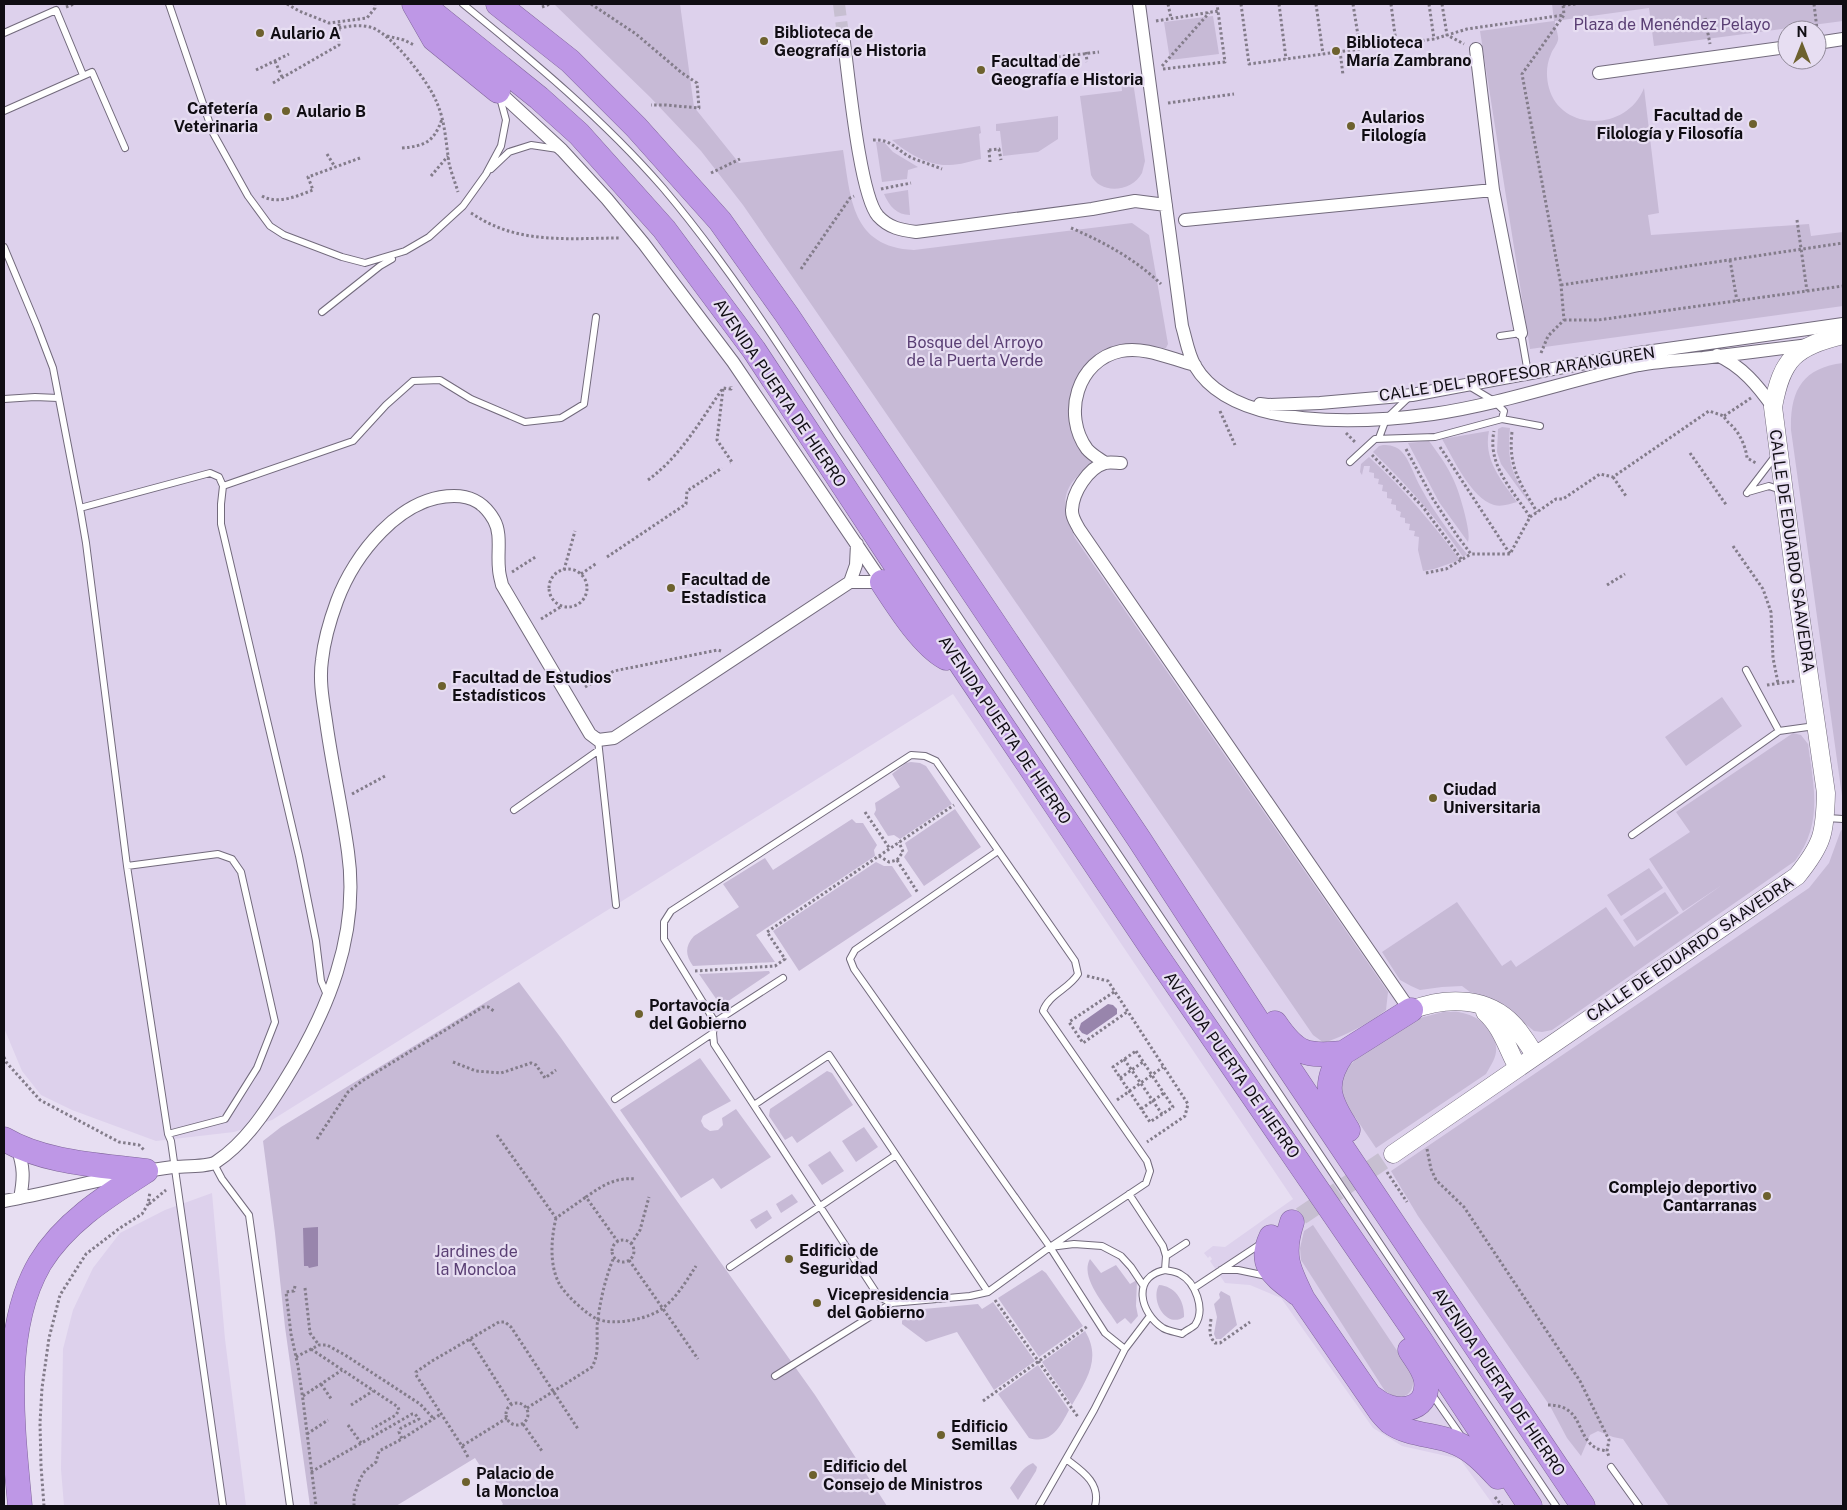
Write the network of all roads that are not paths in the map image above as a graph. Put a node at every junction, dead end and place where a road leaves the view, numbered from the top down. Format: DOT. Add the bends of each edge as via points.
graph roads {
  1 [pos="170,4"];
  2 [pos="414,4"];
  3 [pos="422,4"];
  4 [pos="463,4"];
  5 [pos="498,4"];
  6 [pos="1139,4"];
  7 [pos="4,33"];
  8 [pos="843,35"];
  9 [pos="1843,39"];
  10 [pos="1827,41"];
  11 [pos="1777,48"];
  12 [pos="1476,50"];
  13 [pos="1599,73"];
  14 [pos="83,76"];
  15 [pos="498,91"];
  16 [pos="4,111"];
  17 [pos="125,148"];
  18 [pos="562,150"];
  19 [pos="486,174"];
  20 [pos="1493,190"];
  21 [pos="1166,205"];
  22 [pos="1186,220"];
  23 [pos="4,247"];
  24 [pos="405,251"];
  25 [pos="322,312"];
  26 [pos="596,317"];
  27 [pos="1843,324"];
  28 [pos="1521,333"];
  29 [pos="1843,335"];
  30 [pos="1500,336"];
  31 [pos="1814,344"];
  32 [pos="1683,347"];
  33 [pos="1720,356"];
  34 [pos="1195,365"];
  35 [pos="1528,373"];
  36 [pos="1468,385"];
  37 [pos="1412,395"];
  38 [pos="58,398"];
  39 [pos="4,399"];
  40 [pos="1231,399"];
  41 [pos="1494,401"];
  42 [pos="1772,407"];
  43 [pos="1386,419"];
  44 [pos="1502,419"];
  45 [pos="1540,426"];
  46 [pos="1379,438"];
  47 [pos="1778,452"];
  48 [pos="1350,462"];
  49 [pos="1105,463"];
  50 [pos="1121,463"];
  51 [pos="223,486"];
  52 [pos="1783,491"];
  53 [pos="80,508"];
  54 [pos="857,544"];
  55 [pos="850,582"];
  56 [pos="882,582"];
  57 [pos="963,667"];
  58 [pos="1746,670"];
  59 [pos="1816,725"];
  60 [pos="1779,731"];
  61 [pos="599,745"];
  62 [pos="514,810"];
  63 [pos="1825,818"];
  64 [pos="1843,819"];
  65 [pos="1632,835"];
  66 [pos="1139,840"];
  67 [pos="998,851"];
  68 [pos="126,866"];
  69 [pos="616,905"];
  70 [pos="783,978"];
  71 [pos="328,998"];
  72 [pos="1470,1002"];
  73 [pos="1411,1010"];
  74 [pos="716,1022"];
  75 [pos="712,1033"];
  76 [pos="1343,1053"];
  77 [pos="1535,1055"];
  78 [pos="1518,1068"];
  79 [pos="615,1099"];
  80 [pos="754,1105"];
  81 [pos="168,1134"];
  82 [pos="10,1143"];
  83 [pos="1393,1154"];
  84 [pos="896,1155"];
  85 [pos="214,1164"];
  86 [pos="175,1167"];
  87 [pos="148,1171"];
  88 [pos="1129,1194"];
  89 [pos="20,1198"];
  90 [pos="4,1201"];
  91 [pos="820,1207"];
  92 [pos="1297,1219"];
  93 [pos="1186,1243"];
  94 [pos="1050,1247"];
  95 [pos="1273,1253"];
  96 [pos="1166,1256"];
  97 [pos="730,1267"];
  98 [pos="1372,1268"];
  99 [pos="1165,1270"];
  100 [pos="1221,1270"];
  101 [pos="1143,1285"];
  102 [pos="1194,1288"];
  103 [pos="988,1292"];
  104 [pos="892,1303"];
  105 [pos="1150,1316"];
  106 [pos="1467,1334"];
  107 [pos="1125,1349"];
  108 [pos="775,1376"];
  109 [pos="1426,1386"];
  110 [pos="1366,1392"];
  111 [pos="1473,1452"];
  112 [pos="1066,1459"];
  113 [pos="1611,1467"];
  114 [pos="1527,1501"];
  115 [pos="20,1506"];
  116 [pos="223,1506"];
  117 [pos="290,1506"];
  118 [pos="1039,1506"];
  119 [pos="1095,1506"];
  120 [pos="1556,1506"];
  121 [pos="1582,1506"];
  122 [pos="1639,1506"];
  1 -- 24 [label="lane" via="214,133 248,196 270,226 284,235 365,263"];
  2 -- 15 [label="highway" via="434,39"];
  3 -- 57 [label="highway, AVENIDA PUERTA DE HIERRO" via="579,134 664,229 754,350"];
  4 -- 120 [label="lane" via="556,80 618,140 704,238"];
  5 -- 66 [label="highway, AVENIDA PUERTA DE HIERRO" via="570,61 636,127 720,221 787,315"];
  6 -- 21 [label="street, CALLE DEL PROFESOR ARANGUREN"];
  7 -- 14 [label="lane" via="56,10"];
  8 -- 21 [label="street" via="867,193 878,216 895,229 922,231 1135,201"];
  9 -- 10 [label="street"];
  11 -- 13 [label="street"];
  12 -- 20 [label="street"];
  14 -- 16 [label="lane"];
  14 -- 17 [label="lane" via="92,72"];
  15 -- 18 [label="street, AVENIDA PUERTA DE HIERRO"];
  15 -- 19 [label="lane" via="506,120 501,146"];
  18 -- 19 [label="lane" via="531,145 509,152"];
  18 -- 54 [label="street, AVENIDA PUERTA DE HIERRO" via="638,236 727,354"];
  19 -- 24 [label="lane" via="463,206 429,237"];
  20 -- 22 [label="street"];
  20 -- 28 [label="street"];
  21 -- 34 [label="street, CALLE DEL PROFESOR ARANGUREN" via="1182,326"];
  23 -- 38 [label="lane" via="53,368"];
  24 -- 25 [label="lane" via="380,266"];
  26 -- 51 [label="lane" via="584,404 561,418 525,422 440,380 413,381 353,442"];
  27 -- 32 [label="street, CALLE DEL PROFESOR ARANGUREN"];
  28 -- 30 [label="lane"];
  28 -- 35 [label="lane"];
  29 -- 31 [label="street, CALLE DEL PROFESOR ARANGUREN"];
  31 -- 33 [label="street, CALLE DEL PROFESOR ARANGUREN"];
  31 -- 42 [label="street, CALLE DE EDUARDO SAAVEDRA" via="1785,366"];
  32 -- 33 [label="street, CALLE DEL PROFESOR ARANGUREN" via="1700,348"];
  32 -- 35 [label="street, CALLE DEL PROFESOR ARANGUREN"];
  33 -- 41 [label="street, CALLE DEL PROFESOR ARANGUREN" via="1642,365"];
  33 -- 42 [label="street, CALLE DEL PROFESOR ARANGUREN" via="1752,379"];
  34 -- 40 [label="street, CALLE DEL PROFESOR ARANGUREN" via="1214,387"];
  34 -- 49 [label="street" via="1134,350 1120,351 1093,366 1084,376 1074,408 1081,438 1088,450"];
  35 -- 36 [label="street, CALLE DEL PROFESOR ARANGUREN"];
  36 -- 37 [label="street, CALLE DEL PROFESOR ARANGUREN"];
  36 -- 41 [label="lane"];
  37 -- 40 [label="street, CALLE DEL PROFESOR ARANGUREN" via="1268,405"];
  37 -- 43 [label="lane"];
  38 -- 39 [label="lane"];
  38 -- 53 [label="lane"];
  40 -- 43 [label="street, CALLE DEL PROFESOR ARANGUREN" via="1255,410 1278,414 1319,419"];
  41 -- 43 [label="street, CALLE DEL PROFESOR ARANGUREN" via="1434,414"];
  41 -- 44 [label="lane" via="1504,411"];
  42 -- 47 [label="street, CALLE DE EDUARDO SAAVEDRA"];
  43 -- 46 [label="lane"];
  44 -- 45 [label="lane"];
  44 -- 46 [label="lane" via="1435,437"];
  46 -- 48 [label="lane"];
  47 -- 52 [label="street, CALLE DE EDUARDO SAAVEDRA"];
  47 -- 52 [label="lane" via="1747,493 1769,486"];
  49 -- 50 [label="street"];
  49 -- 73 [label="street" via="1085,478 1076,494 1072,510 1079,529"];
  51 -- 53 [label="lane" via="219,477 210,473"];
  51 -- 71 [label="lane" via="221,524 298,856 321,981"];
  52 -- 59 [label="street, CALLE DE EDUARDO SAAVEDRA"];
  53 -- 68 [label="lane"];
  54 -- 55 [label="street" via="856,565"];
  54 -- 56 [label="street, AVENIDA PUERTA DE HIERRO"];
  55 -- 56 [label="street"];
  55 -- 61 [label="street"];
  56 -- 57 [label="highway" via="902,612 937,653"];
  57 -- 98 [label="highway, AVENIDA PUERTA DE HIERRO"];
  58 -- 60 [label="lane"];
  59 -- 60 [label="lane"];
  59 -- 63 [label="street, CALLE DE EDUARDO SAAVEDRA" via="1826,793"];
  60 -- 65 [label="lane"];
  61 -- 62 [label="lane"];
  61 -- 69 [label="lane"];
  61 -- 71 [label="street" via="502,585 496,523 484,505 460,496 424,501 399,516 379,534 362,553 337,600 321,661 322,698 351,880 347,936"];
  63 -- 64 [label="lane"];
  63 -- 77 [label="street, CALLE DE EDUARDO SAAVEDRA" via="1816,850 1797,876"];
  66 -- 76 [label="highway" via="1160,855 1291,1045 1311,1054"];
  66 -- 106 [label="highway, AVENIDA PUERTA DE HIERRO"];
  67 -- 74 [label="lane" via="936,761 911,755 671,911 664,922 664,938"];
  67 -- 88 [label="lane" via="1075,962 1078,974 1046,1002 1042,1011 1148,1161 1150,1171 1146,1182"];
  67 -- 94 [label="lane" via="855,950 850,959"];
  68 -- 81 [label="lane"];
  68 -- 81 [label="lane" via="218,854 232,859 241,872 274,1022 257,1068 225,1118"];
  70 -- 74 [label="lane"];
  71 -- 85 [label="street" via="316,1028 273,1100 250,1131"];
  72 -- 73 [label="street" via="1437,1003"];
  72 -- 77 [label="street" via="1496,1011 1517,1028"];
  72 -- 78 [label="street" via="1493,1019"];
  73 -- 76 [label="highway"];
  74 -- 75 [label="lane"];
  75 -- 79 [label="lane"];
  75 -- 80 [label="lane" via="714,1044"];
  76 -- 106 [label="highway" via="1330,1080 1330,1096 1335,1110 1444,1275 1453,1291"];
  77 -- 78 [label="street, CALLE DE EDUARDO SAAVEDRA"];
  78 -- 83 [label="street, CALLE DE EDUARDO SAAVEDRA"];
  80 -- 84 [label="lane" via="829,1055"];
  80 -- 91 [label="lane"];
  81 -- 86 [label="lane"];
  82 -- 87 [label="highway" via="67,1160"];
  82 -- 89 [label="street" via="22,1163 24,1181"];
  84 -- 91 [label="lane"];
  84 -- 103 [label="lane"];
  85 -- 86 [label="street"];
  85 -- 117 [label="lane" via="249,1214"];
  86 -- 87 [label="street"];
  86 -- 116 [label="lane"];
  87 -- 89 [label="street"];
  87 -- 115 [label="highway" via="98,1201 62,1235 40,1263 27,1293 16,1328 12,1386"];
  88 -- 94 [label="lane"];
  88 -- 96 [label="lane" via="1163,1246"];
  89 -- 90 [label="street"];
  91 -- 97 [label="lane"];
  91 -- 104 [label="lane" via="879,1297"];
  92 -- 95 [label="highway" via="1286,1247"];
  93 -- 96 [label="lane"];
  94 -- 101 [label="lane" via="1074,1244 1102,1246 1121,1256"];
  94 -- 103 [label="lane"];
  94 -- 107 [label="lane" via="1105,1333"];
  95 -- 100 [label="lane"];
  95 -- 100 [label="lane" via="1253,1272"];
  95 -- 110 [label="highway"];
  96 -- 99 [label="lane"];
  98 -- 109 [label="highway" via="1373,1286 1381,1305 1422,1371"];
  98 -- 114 [label="highway, AVENIDA PUERTA DE HIERRO"];
  99 -- 101 [label="lane" via="1148,1277"];
  99 -- 102 [label="lane" via="1180,1274"];
  100 -- 102 [label="lane"];
  101 -- 105 [label="lane" via="1142,1300"];
  102 -- 105 [label="lane" via="1199,1314 1194,1325 1182,1334 1164,1329"];
  103 -- 104 [label="lane"];
  104 -- 108 [label="lane"];
  105 -- 107 [label="lane"];
  106 -- 121 [label="highway, AVENIDA PUERTA DE HIERRO"];
  107 -- 112 [label="lane"];
  109 -- 110 [label="highway" via="1417,1405 1397,1410 1380,1404"];
  109 -- 111 [label="lane"];
  110 -- 111 [label="highway" via="1391,1423 1404,1430 1452,1441"];
  111 -- 114 [label="highway"];
  112 -- 118 [label="lane"];
  112 -- 119 [label="lane" via="1087,1475 1095,1486"];
  113 -- 122 [label="lane"];
}
